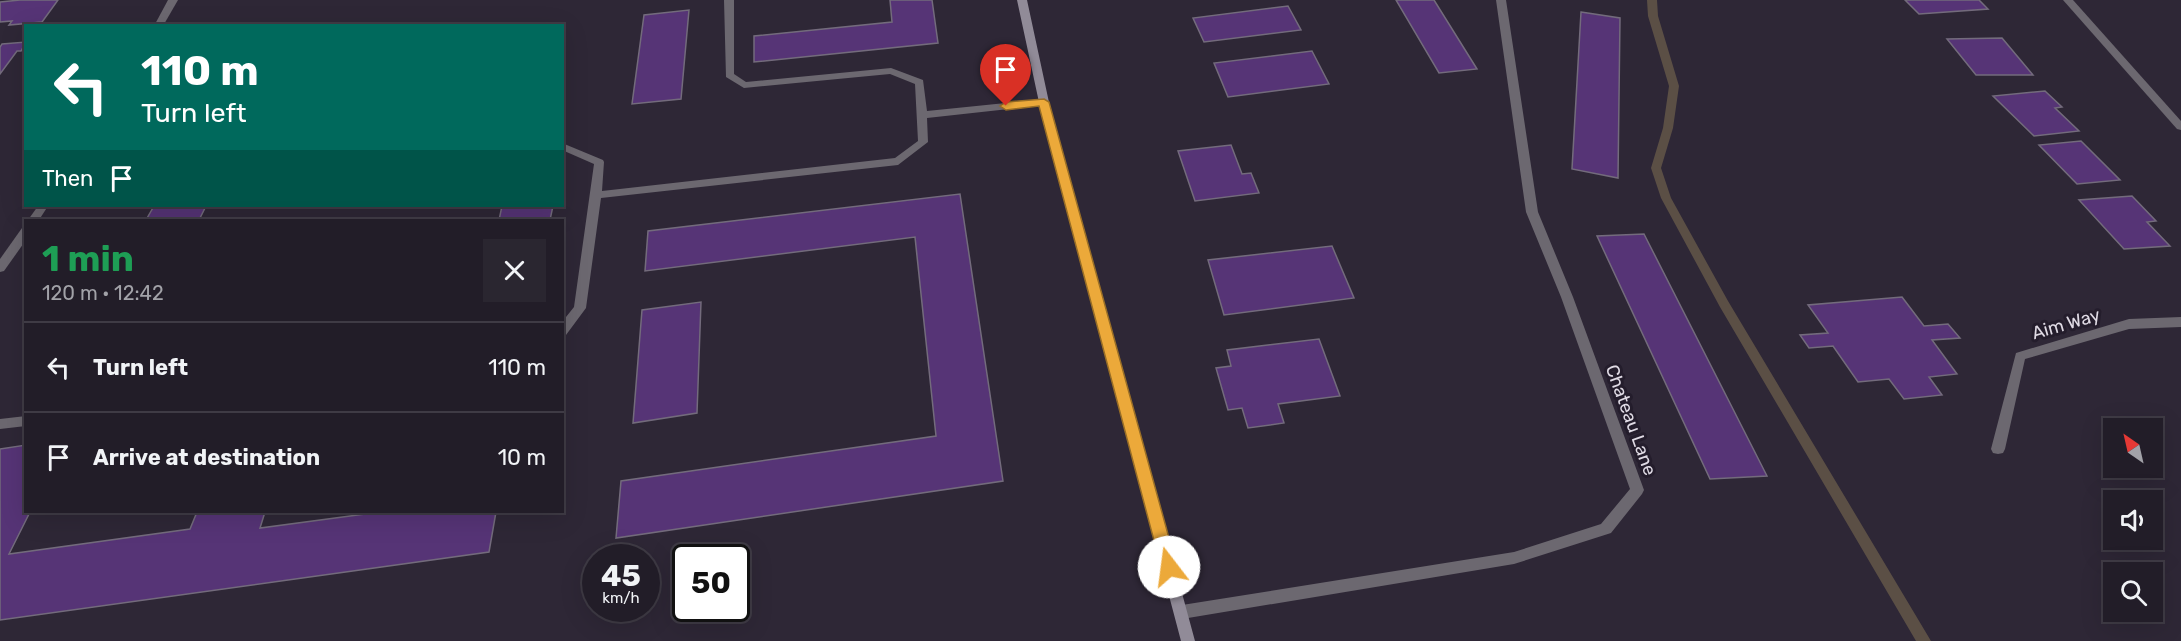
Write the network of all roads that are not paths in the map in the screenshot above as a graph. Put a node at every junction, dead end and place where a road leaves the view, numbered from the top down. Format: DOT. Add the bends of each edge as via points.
graph roads {
  1 [pos="173,0"];
  2 [pos="729,0"];
  3 [pos="1022,0"];
  4 [pos="1501,0"];
  5 [pos="2068,0"];
  6 [pos="160,24"];
  7 [pos="1044,102"];
  8 [pos="922,116"];
  9 [pos="2181,127"];
  10 [pos="564,147"];
  11 [pos="596,195"];
  12 [pos="24,234"];
  13 [pos="0,268"];
  14 [pos="2181,322"];
  15 [pos="564,329"];
  16 [pos="24,422"];
  17 [pos="0,424"];
  18 [pos="1998,449"];
  19 [pos="1182,612"];
  20 [pos="1188,641"];
  1 -- 6 [label="street"];
  2 -- 8 [label="street" via="729,75 744,85 891,71 920,82"];
  3 -- 7 [label="main road"];
  4 -- 19 [label="street, Chateau Lane" via="1532,212 1637,490 1606,529 1514,558"];
  5 -- 9 [label="street"];
  7 -- 8 [label="street"];
  7 -- 19 [label="main road"];
  8 -- 11 [label="street" via="923,142 898,161"];
  10 -- 11 [label="street" via="600,162"];
  11 -- 15 [label="street" via="580,308"];
  12 -- 13 [label="street"];
  14 -- 18 [label="street, Aim Way" via="2129,324 2020,356"];
  16 -- 17 [label="street"];
  19 -- 20 [label="main road"];
}
